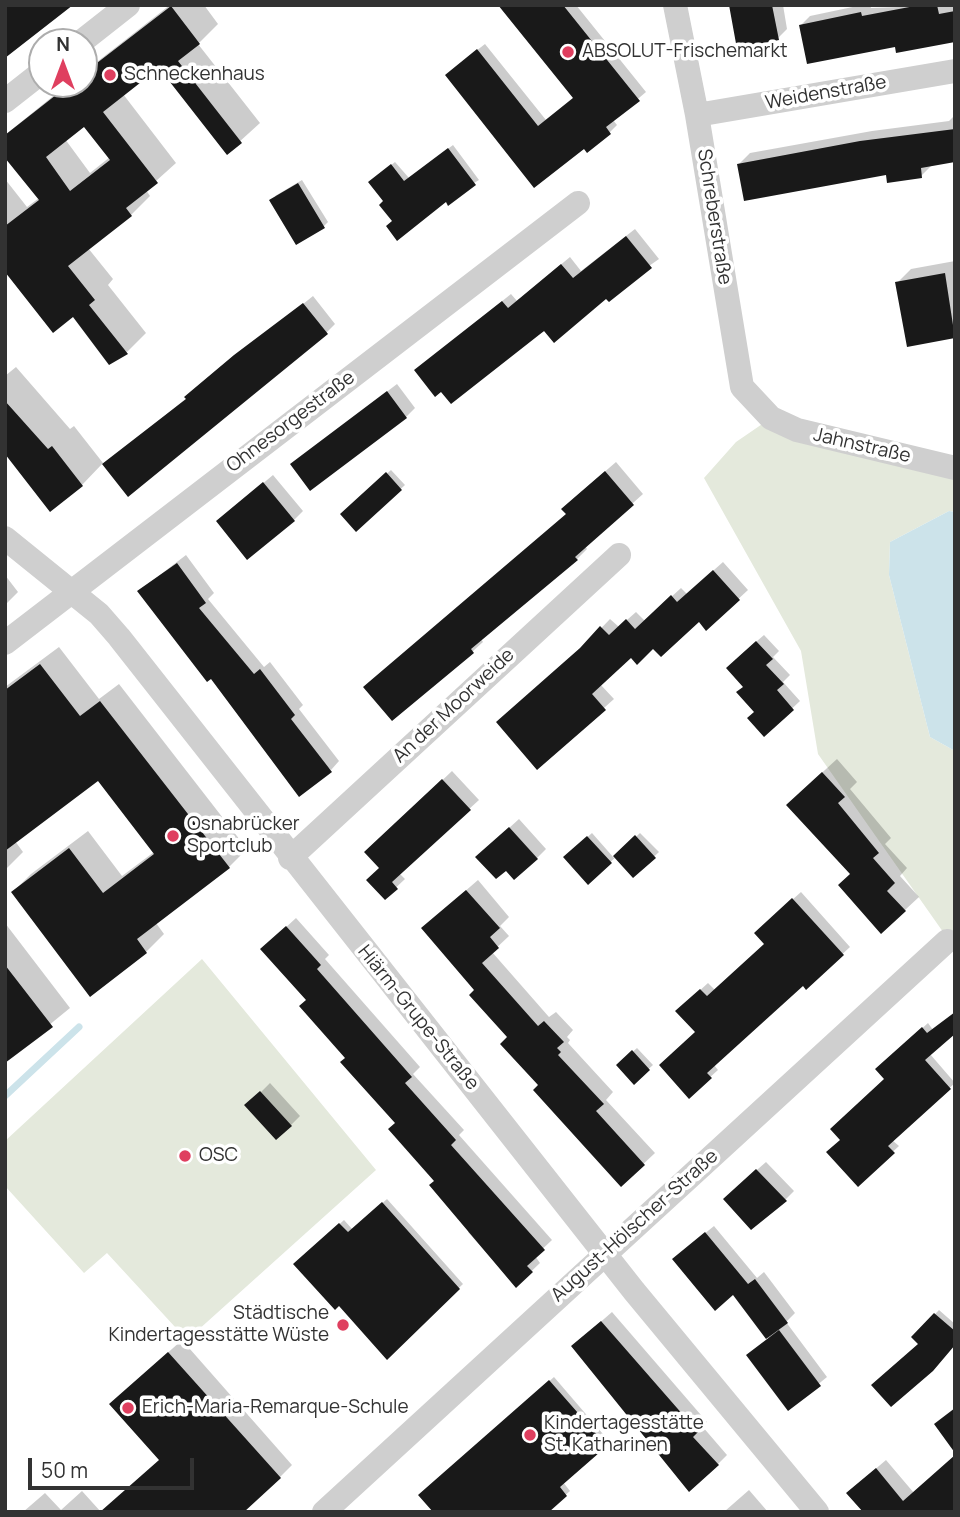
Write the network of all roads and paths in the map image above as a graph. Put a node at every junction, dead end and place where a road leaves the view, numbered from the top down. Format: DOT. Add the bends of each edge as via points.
graph roads {
  1 [pos="128,5"];
  2 [pos="675,5"];
  3 [pos="98,29"];
  4 [pos="955,71"];
  5 [pos="28,83"];
  6 [pos="5,100"];
  7 [pos="697,115"];
  8 [pos="578,203"];
  9 [pos="771,418"];
  10 [pos="955,468"];
  11 [pos="5,538"];
  12 [pos="619,555"];
  13 [pos="71,591"];
  14 [pos="5,643"];
  15 [pos="290,858"];
  16 [pos="947,941"];
  17 [pos="605,1253"];
  18 [pos="324,1512"];
  19 [pos="817,1512"];
  1 -- 3 [label="street"];
  2 -- 7 [label="street, Schreberstraße"];
  4 -- 7 [label="street, Weidenstraße"];
  5 -- 6 [label="street"];
  7 -- 9 [label="street, Schreberstraße" via="742,387"];
  8 -- 13 [label="street, Ohnesorgestraße"];
  9 -- 10 [label="street, Jahnstraße" via="797,430"];
  11 -- 13 [label="street, Hiärm-Grupe-Straße"];
  12 -- 15 [label="street, An der Moorweide"];
  13 -- 14 [label="street, Ohnesorgestraße"];
  13 -- 15 [label="street, Hiärm-Grupe-Straße" via="119,637"];
  15 -- 17 [label="street, Hiärm-Grupe-Straße"];
  16 -- 17 [label="street, August-Hölscher-Straße"];
  17 -- 18 [label="street, August-Hölscher-Straße"];
  17 -- 19 [label="street, Hiärm-Grupe-Straße"];
}
